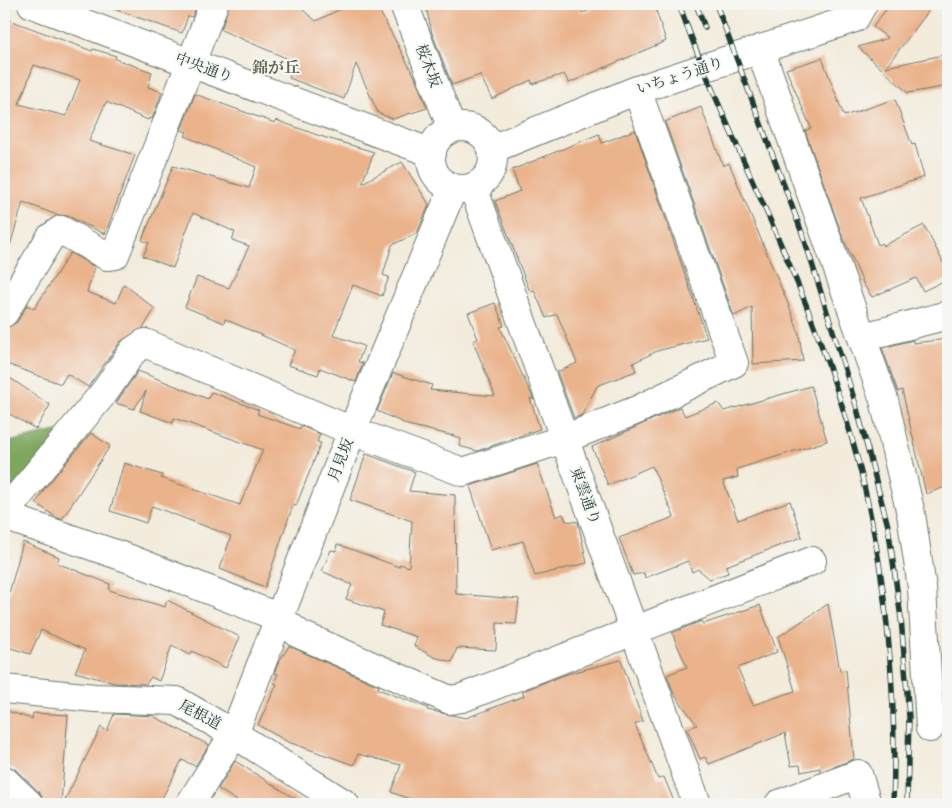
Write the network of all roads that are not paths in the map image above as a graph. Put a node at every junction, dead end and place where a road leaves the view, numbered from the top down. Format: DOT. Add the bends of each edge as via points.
graph roads {
  1 [pos="32,4"];
  2 [pos="214,4"];
  3 [pos="404,4"];
  4 [pos="856,9"];
  5 [pos="760,49"];
  6 [pos="191,63"];
  7 [pos="637,90"];
  8 [pos="452,129"];
  9 [pos="492,149"];
  10 [pos="432,153"];
  11 [pos="463,188"];
  12 [pos="4,313"];
  13 [pos="948,315"];
  14 [pos="863,337"];
  15 [pos="352,431"];
  16 [pos="564,439"];
  17 [pos="812,561"];
  18 [pos="280,618"];
  19 [pos="634,630"];
  20 [pos="4,689"];
  21 [pos="930,728"];
  22 [pos="234,734"];
  23 [pos="4,780"];
  24 [pos="29,804"];
  25 [pos="190,804"];
  26 [pos="345,804"];
  27 [pos="697,804"];
  28 [pos="780,804"];
  29 [pos="867,804"];
  1 -- 6 [label="street, 中央通り"];
  2 -- 6 [label="street"];
  3 -- 8 [label="street, 桜木坂"];
  4 -- 5 [label="street, いちょう通り"];
  5 -- 7 [label="street, いちょう通り"];
  5 -- 14 [label="street"];
  6 -- 10 [label="street, 中央通り"];
  6 -- 12 [label="street" via="115,256 107,256 61,230 50,238"];
  7 -- 9 [label="street, いちょう通り"];
  7 -- 16 [label="street" via="734,363 637,410"];
  8 -- 9 [label="street" via="472,129 481,134"];
  8 -- 10 [label="street" via="438,139"];
  9 -- 11 [label="street" via="492,169 487,177"];
  10 -- 11 [label="street" via="438,178"];
  11 -- 15 [label="street, 月見坂"];
  11 -- 16 [label="street, 東雲通り"];
  13 -- 14 [label="street"];
  14 -- 21 [label="street" via="884,400 911,514 922,588"];
  15 -- 16 [label="street" via="463,472"];
  15 -- 18 [label="street, 月見坂"];
  15 -- 18 [label="street" via="145,344 133,351 106,390 10,506 10,518 130,559"];
  16 -- 19 [label="street, 東雲通り"];
  17 -- 19 [label="street"];
  18 -- 19 [label="street" via="299,634 450,700"];
  18 -- 22 [label="street, 月見坂"];
  19 -- 27 [label="street, 東雲通り"];
  20 -- 22 [label="street, 尾根道" via="95,698 177,701"];
  22 -- 25 [label="street, 月見坂"];
  22 -- 26 [label="street, 尾根道"];
  23 -- 24 [label="street"];
  28 -- 29 [label="street" via="858,774"];
}
